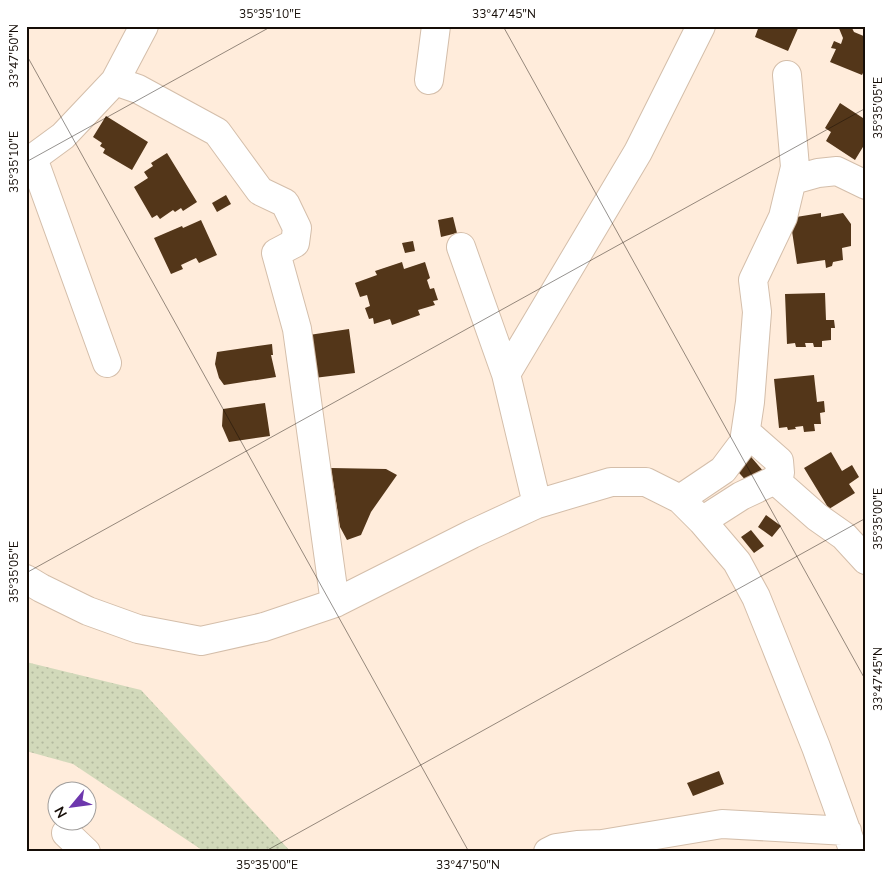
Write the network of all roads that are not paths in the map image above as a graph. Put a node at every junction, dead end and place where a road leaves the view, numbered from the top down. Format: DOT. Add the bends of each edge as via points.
graph roads {
  1 [pos="144,26"];
  2 [pos="436,26"];
  3 [pos="695,31"];
  4 [pos="786,75"];
  5 [pos="429,80"];
  6 [pos="115,81"];
  7 [pos="30,158"];
  8 [pos="793,180"];
  9 [pos="866,185"];
  10 [pos="461,247"];
  11 [pos="107,363"];
  12 [pos="506,374"];
  13 [pos="746,432"];
  14 [pos="775,480"];
  15 [pos="680,499"];
  16 [pos="537,504"];
  17 [pos="702,521"];
  18 [pos="866,560"];
  19 [pos="26,579"];
  20 [pos="335,603"];
  21 [pos="66,833"];
  22 [pos="850,841"];
  23 [pos="86,852"];
  24 [pos="548,852"];
  1 -- 6 [label="street"];
  2 -- 5 [label="street"];
  3 -- 12 [label="street" via="638,152"];
  4 -- 8 [label="street" via="795,167"];
  6 -- 7 [label="street" via="63,136"];
  6 -- 20 [label="street" via="217,132 260,191 285,203 297,228 295,243 276,253 297,329"];
  7 -- 11 [label="street"];
  8 -- 9 [label="street" via="837,171"];
  8 -- 13 [label="street" via="783,217 753,280 757,312"];
  10 -- 12 [label="street"];
  12 -- 16 [label="street"];
  13 -- 14 [label="street" via="778,461 780,472"];
  13 -- 15 [label="street" via="744,442 723,470"];
  14 -- 17 [label="street" via="740,496"];
  14 -- 18 [label="street" via="816,517 844,536"];
  15 -- 16 [label="street" via="646,482 611,482"];
  15 -- 17 [label="street"];
  16 -- 20 [label="street"];
  17 -- 22 [label="street" via="737,562 756,597"];
  19 -- 20 [label="street" via="96,614 138,629 201,641 264,627"];
  21 -- 23 [label="street"];
  22 -- 24 [label="street" via="722,824 602,844 556,848"];
}
